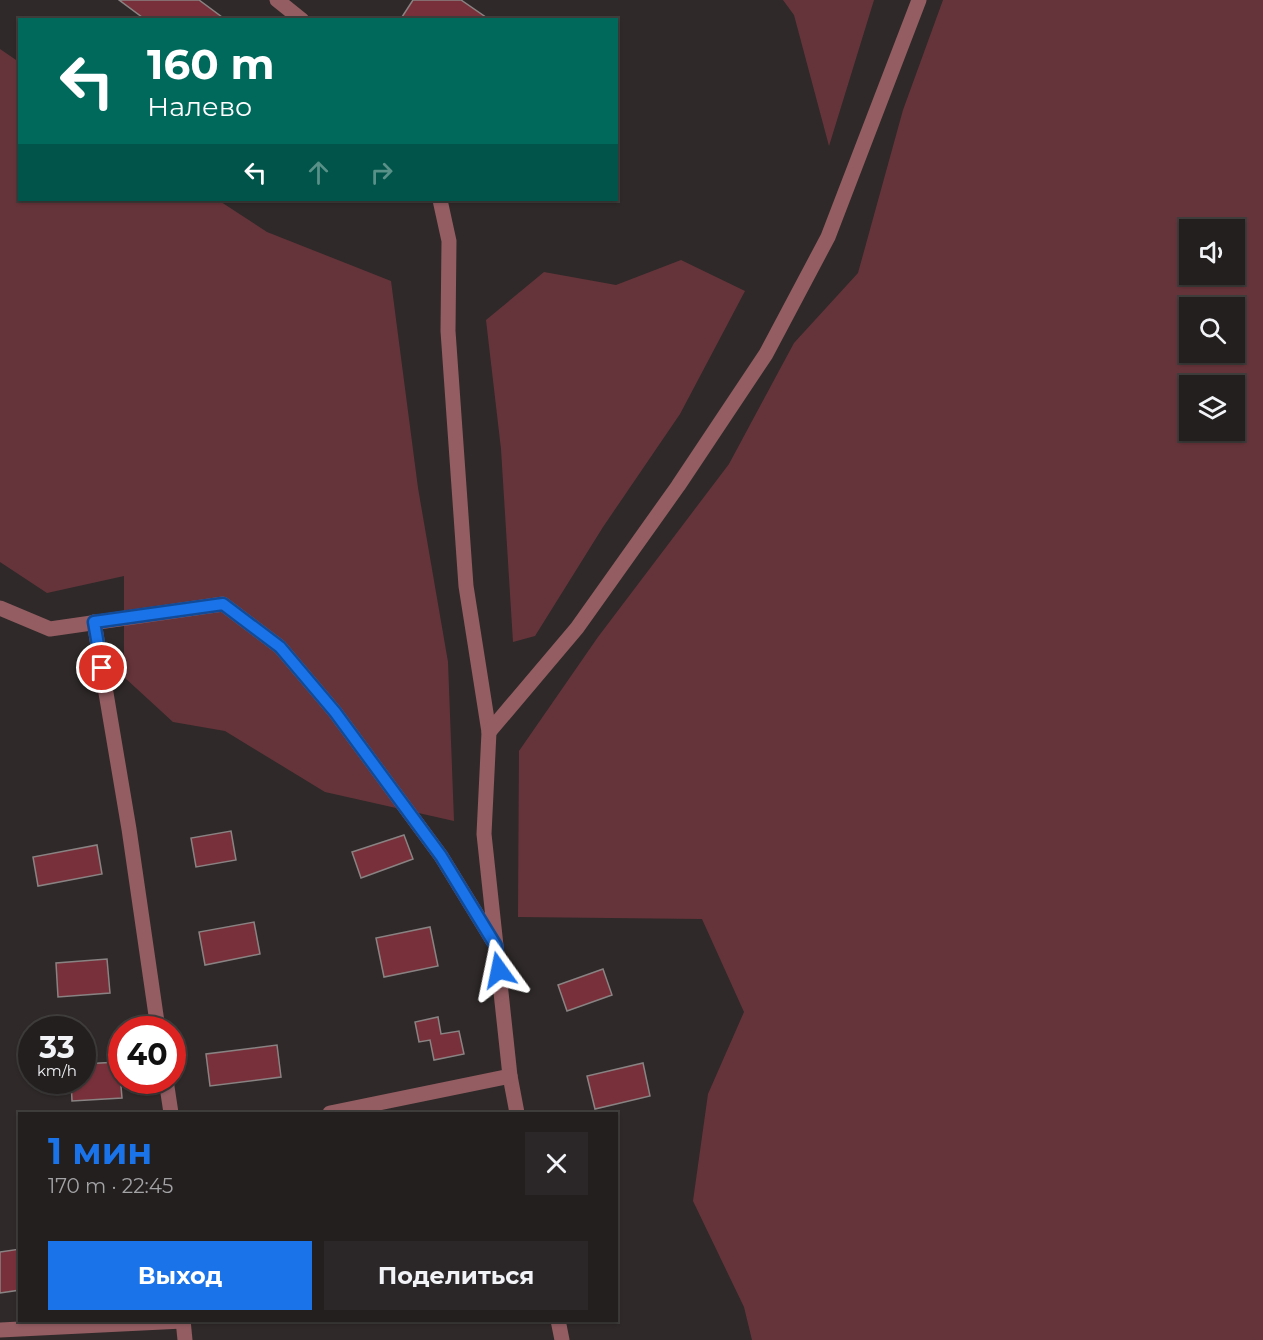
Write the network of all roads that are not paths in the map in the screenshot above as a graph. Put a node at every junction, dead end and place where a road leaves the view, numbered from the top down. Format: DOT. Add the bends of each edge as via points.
graph roads {
  1 [pos="277,0"];
  2 [pos="919,0"];
  3 [pos="300,18"];
  4 [pos="440,201"];
  5 [pos="0,608"];
  6 [pos="94,622"];
  7 [pos="489,732"];
  8 [pos="496,946"];
  9 [pos="156,1016"];
  10 [pos="510,1076"];
  11 [pos="168,1094"];
  12 [pos="171,1112"];
  13 [pos="335,1112"];
  14 [pos="517,1112"];
  15 [pos="163,1322"];
  16 [pos="183,1322"];
  17 [pos="558,1322"];
  18 [pos="0,1330"];
  19 [pos="185,1340"];
  20 [pos="562,1340"];
  1 -- 3 [label="street"];
  2 -- 7 [label="street" via="828,237 766,354 577,628"];
  4 -- 7 [label="street" via="449,241 448,331 466,586"];
  5 -- 6 [label="street" via="50,629"];
  6 -- 8 [label="street" via="223,604 280,647 335,712 441,856"];
  6 -- 9 [label="street"];
  7 -- 8 [label="street" via="484,834"];
  8 -- 10 [label="street"];
  10 -- 13 [label="street"];
  10 -- 14 [label="street"];
  11 -- 12 [label="street"];
  15 -- 18 [label="street"];
  16 -- 19 [label="street"];
  17 -- 20 [label="street"];
}
